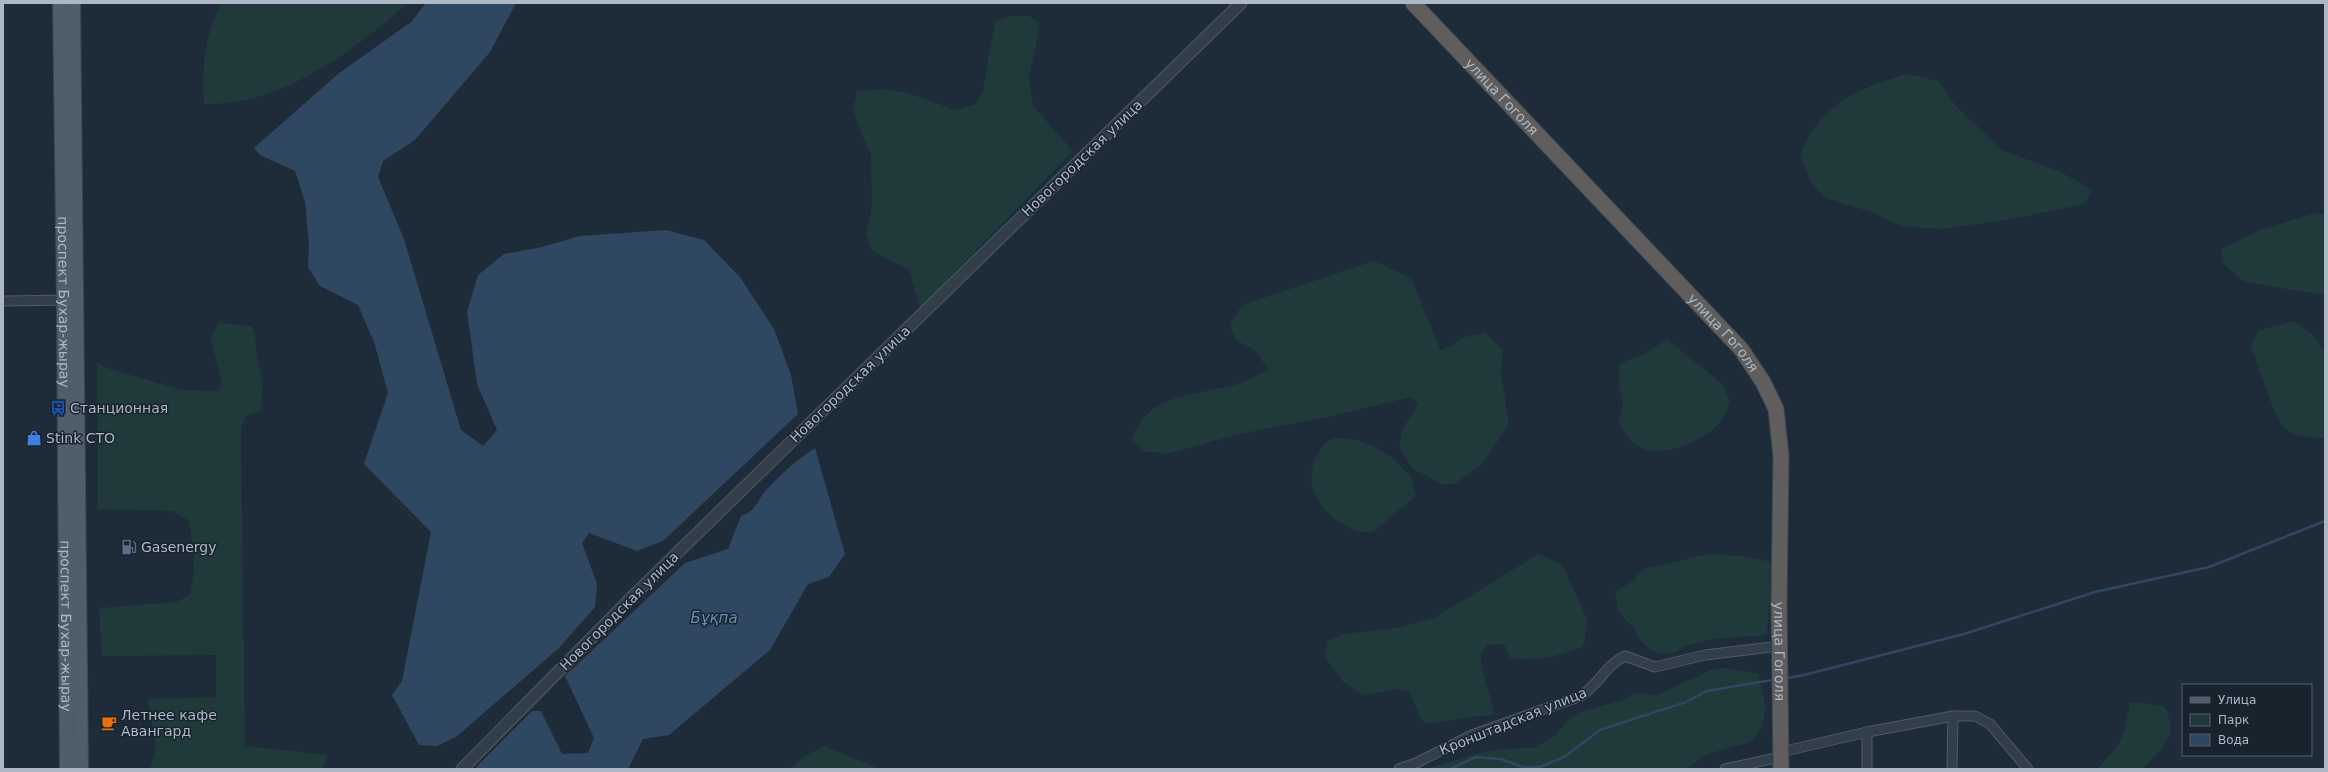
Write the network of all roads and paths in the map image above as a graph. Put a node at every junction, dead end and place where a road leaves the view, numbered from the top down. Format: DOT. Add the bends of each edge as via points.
graph roads {
  1 [pos="60,3"];
  2 [pos="73,3"];
  3 [pos="1241,3"];
  4 [pos="1413,3"];
  5 [pos="70,300"];
  6 [pos="3,301"];
  7 [pos="1780,646"];
  8 [pos="1953,716"];
  9 [pos="1867,732"];
  10 [pos="74,733"];
  11 [pos="1781,759"];
  12 [pos="67,769"];
  13 [pos="81,769"];
  14 [pos="462,769"];
  15 [pos="1399,769"];
  16 [pos="1725,769"];
  17 [pos="1867,769"];
  18 [pos="1952,769"];
  19 [pos="2028,769"];
  1 -- 5 [label="main road, проспект Бухар-жырау"];
  2 -- 5 [label="main road, проспект Бухар-жырау"];
  3 -- 14 [label="street, Новогородская улица" via="632,598"];
  4 -- 7 [label="highway, улица Гоголя" via="1741,349 1763,382 1776,409 1781,456"];
  5 -- 6 [label="street"];
  5 -- 10 [label="main road, проспект Бухар-жырау"];
  7 -- 11 [label="highway, улица Гоголя"];
  7 -- 15 [label="street, Кронштадская улица" via="1705,655 1655,667 1625,656 1615,662 1594,687 1582,696 1479,732"];
  8 -- 9 [label="street"];
  8 -- 18 [label="street"];
  8 -- 19 [label="street" via="1975,716 1990,724"];
  9 -- 11 [label="street"];
  9 -- 17 [label="street"];
  10 -- 12 [label="main road, проспект Бухар-жырау"];
  10 -- 13 [label="main road, проспект Бухар-жырау"];
  11 -- 16 [label="street"];
}
